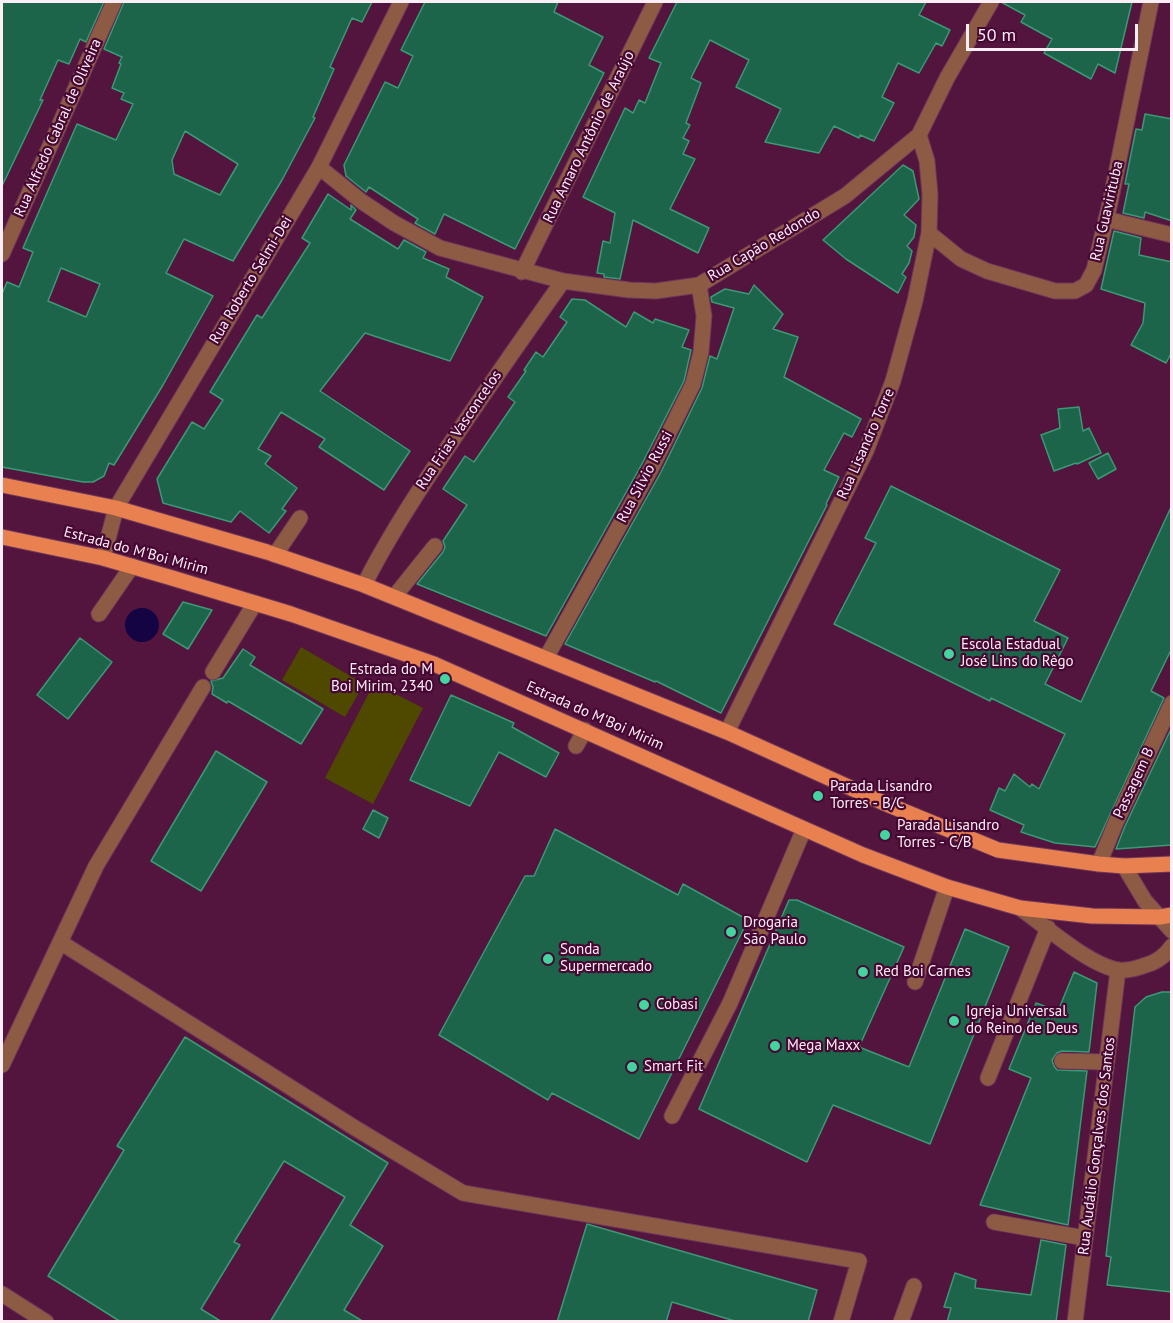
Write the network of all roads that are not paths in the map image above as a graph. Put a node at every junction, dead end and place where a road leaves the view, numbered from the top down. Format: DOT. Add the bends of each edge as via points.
graph roads {
  1 [pos="114,2"];
  2 [pos="401,2"];
  3 [pos="655,2"];
  4 [pos="991,2"];
  5 [pos="1151,2"];
  6 [pos="919,135"];
  7 [pos="319,167"];
  8 [pos="1106,219"];
  9 [pos="929,233"];
  10 [pos="1172,235"];
  11 [pos="2,254"];
  12 [pos="522,272"];
  13 [pos="563,281"];
  14 [pos="699,285"];
  15 [pos="2,485"];
  16 [pos="116,508"];
  17 [pos="300,518"];
  18 [pos="2,537"];
  19 [pos="435,546"];
  20 [pos="275,555"];
  21 [pos="103,558"];
  22 [pos="132,566"];
  23 [pos="364,585"];
  24 [pos="394,597"];
  25 [pos="255,603"];
  26 [pos="99,614"];
  27 [pos="546,658"];
  28 [pos="213,672"];
  29 [pos="203,687"];
  30 [pos="1172,703"];
  31 [pos="585,730"];
  32 [pos="728,732"];
  33 [pos="576,746"];
  34 [pos="804,829"];
  35 [pos="1099,864"];
  36 [pos="1172,864"];
  37 [pos="1124,866"];
  38 [pos="947,887"];
  39 [pos="1020,908"];
  40 [pos="1166,916"];
  41 [pos="1047,928"];
  42 [pos="1172,931"];
  43 [pos="60,942"];
  44 [pos="1172,946"];
  45 [pos="1118,970"];
  46 [pos="915,982"];
  47 [pos="1062,1061"];
  48 [pos="1107,1062"];
  49 [pos="2,1065"];
  50 [pos="988,1078"];
  51 [pos="672,1116"];
  52 [pos="994,1222"];
  53 [pos="1085,1238"];
  54 [pos="914,1286"];
  55 [pos="2,1294"];
  56 [pos="46,1322"];
  57 [pos="841,1322"];
  58 [pos="901,1322"];
  59 [pos="1075,1322"];
  1 -- 11 [label="street, Rua Alfredo Cabral de Oliveira"];
  2 -- 7 [label="street, Rua Roberto Selmi-Dei"];
  3 -- 12 [label="street, Rua Amaro Antônio de Araújo"];
  4 -- 6 [label="street, Rua Capão Redondo"];
  5 -- 8 [label="street, Rua Guavirituba"];
  6 -- 9 [label="street, Rua Lisandro Torre" via="927,160"];
  6 -- 14 [label="street, Rua Capão Redondo" via="845,196"];
  7 -- 12 [label="street, Rua Capão Redondo" via="394,223 440,248"];
  7 -- 16 [label="street, Rua Roberto Selmi-Dei"];
  8 -- 9 [label="street, Rua Guavirituba" via="1094,270 1086,285 1075,291 1055,291 987,271 961,259"];
  8 -- 10 [label="street"];
  9 -- 32 [label="street, Rua Lisandro Torre" via="894,381 866,451"];
  12 -- 13 [label="street, Rua Capão Redondo"];
  13 -- 14 [label="street, Rua Capão Redondo" via="656,291"];
  13 -- 23 [label="street, Rua Frias Vasconcelos" via="418,492"];
  14 -- 27 [label="street, Rua Silvio Russi" via="704,316 693,384"];
  15 -- 16 [label="main road"];
  16 -- 20 [label="main road"];
  16 -- 21 [label="street, Rua Roberto Selmi-Dei"];
  17 -- 20 [label="street"];
  18 -- 21 [label="main road, Estrada do M'Boi Mirim"];
  19 -- 24 [label="street"];
  20 -- 23 [label="main road"];
  21 -- 22 [label="main road, Estrada do M'Boi Mirim"];
  22 -- 25 [label="main road, Estrada do M'Boi Mirim"];
  22 -- 26 [label="street"];
  23 -- 24 [label="main road"];
  24 -- 27 [label="main road"];
  25 -- 28 [label="street"];
  25 -- 31 [label="main road, Estrada do M'Boi Mirim" via="434,664"];
  27 -- 32 [label="main road"];
  29 -- 43 [label="street" via="101,857"];
  30 -- 35 [label="street, Passagem B"];
  31 -- 33 [label="street"];
  31 -- 34 [label="main road, Estrada do M'Boi Mirim"];
  32 -- 35 [label="main road" via="998,850"];
  34 -- 38 [label="main road, Estrada do M'Boi Mirim"];
  34 -- 51 [label="street" via="730,1003"];
  35 -- 37 [label="main road"];
  36 -- 37 [label="main road"];
  37 -- 40 [label="street" via="1145,901"];
  38 -- 39 [label="main road, Estrada do M'Boi Mirim"];
  38 -- 46 [label="street"];
  39 -- 40 [label="main road, Estrada do M'Boi Mirim" via="1092,916"];
  39 -- 41 [label="street"];
  40 -- 42 [label="street"];
  41 -- 45 [label="street" via="1092,960"];
  41 -- 50 [label="street"];
  43 -- 49 [label="street"];
  43 -- 57 [label="street" via="463,1193 859,1262"];
  44 -- 45 [label="street" via="1151,964"];
  45 -- 48 [label="street, Rua Audálio Gonçalves dos Santos"];
  47 -- 48 [label="street"];
  48 -- 53 [label="street, Rua Audálio Gonçalves dos Santos"];
  52 -- 53 [label="street"];
  53 -- 59 [label="street, Rua Audálio Gonçalves dos Santos"];
  54 -- 58 [label="street"];
  55 -- 56 [label="street"];
}
